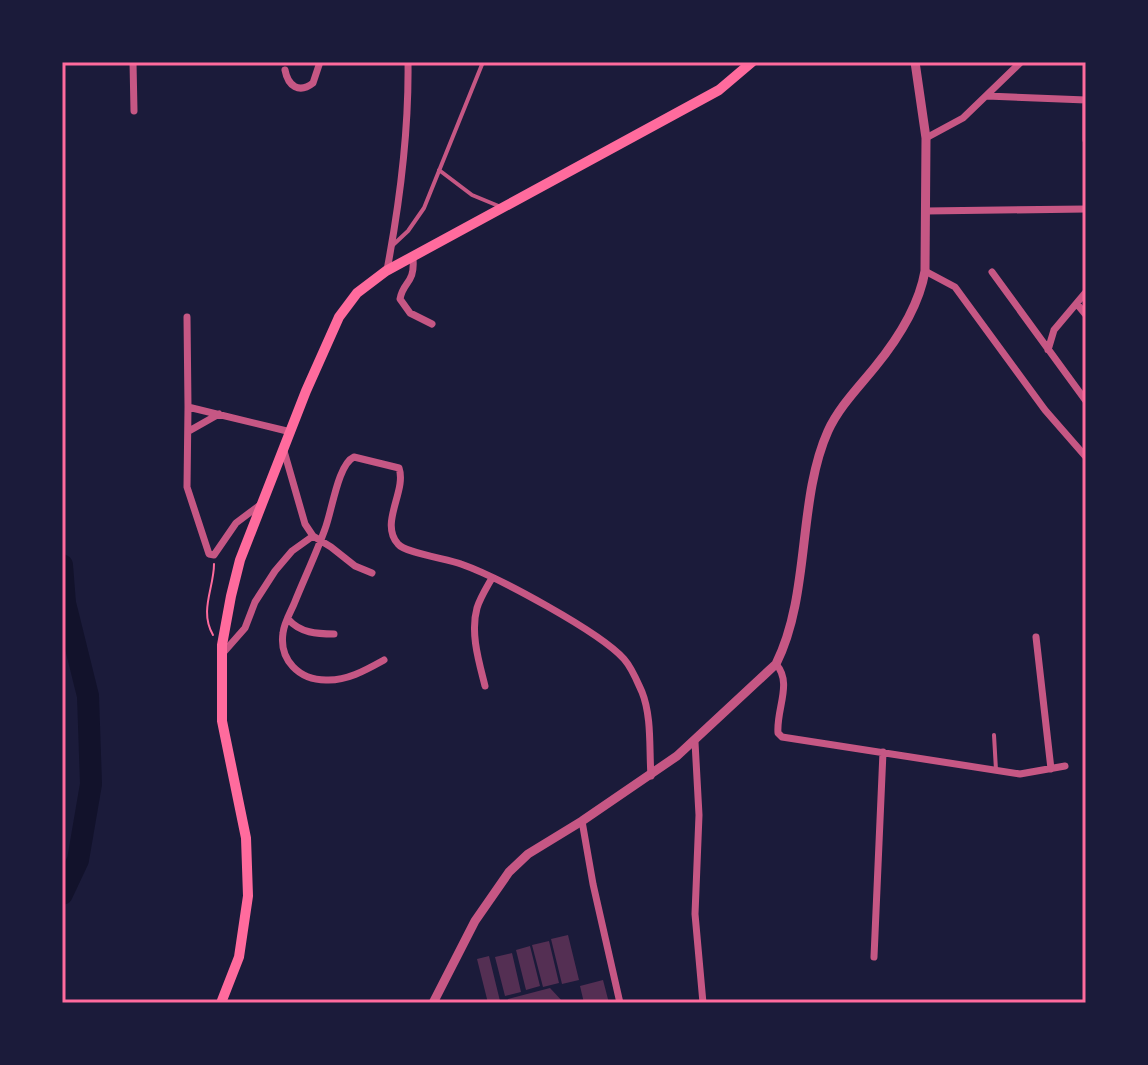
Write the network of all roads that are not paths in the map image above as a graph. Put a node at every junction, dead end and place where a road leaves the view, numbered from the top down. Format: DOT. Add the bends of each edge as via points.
graph roads {
  1 [pos="133,62"];
  2 [pos="320,62"];
  3 [pos="408,62"];
  4 [pos="483,62"];
  5 [pos="752,62"];
  6 [pos="915,62"];
  7 [pos="1021,62"];
  8 [pos="285,70"];
  9 [pos="987,96"];
  10 [pos="1086,100"];
  11 [pos="134,111"];
  12 [pos="926,138"];
  13 [pos="1086,140"];
  14 [pos="439,170"];
  15 [pos="504,208"];
  16 [pos="1086,209"];
  17 [pos="926,211"];
  18 [pos="391,246"];
  19 [pos="413,259"];
  20 [pos="386,271"];
  21 [pos="925,271"];
  22 [pos="992,272"];
  23 [pos="1086,292"];
  24 [pos="1077,304"];
  25 [pos="1086,315"];
  26 [pos="187,317"];
  27 [pos="432,324"];
  28 [pos="1048,350"];
  29 [pos="1086,401"];
  30 [pos="188,407"];
  31 [pos="220,414"];
  32 [pos="189,431"];
  33 [pos="291,432"];
  34 [pos="284,451"];
  35 [pos="1086,457"];
  36 [pos="263,504"];
  37 [pos="317,538"];
  38 [pos="372,573"];
  39 [pos="492,578"];
  40 [pos="288,619"];
  41 [pos="334,634"];
  42 [pos="1036,637"];
  43 [pos="222,650"];
  44 [pos="384,660"];
  45 [pos="776,664"];
  46 [pos="485,686"];
  47 [pos="994,735"];
  48 [pos="695,742"];
  49 [pos="883,752"];
  50 [pos="1065,766"];
  51 [pos="1051,769"];
  52 [pos="996,770"];
  53 [pos="651,776"];
  54 [pos="582,821"];
  55 [pos="874,957"];
  56 [pos="221,1003"];
  57 [pos="433,1003"];
  58 [pos="620,1003"];
  59 [pos="703,1003"];
  1 -- 11 [label="street"];
  2 -- 8 [label="street" via="313,83 303,88 288,83"];
  3 -- 18 [label="street" via="409,115"];
  4 -- 14 [label="lane"];
  5 -- 15 [label="main road" via="719,90"];
  6 -- 12 [label="street"];
  7 -- 9 [label="street"];
  9 -- 10 [label="street"];
  9 -- 12 [label="street" via="963,118"];
  10 -- 13 [label="street"];
  12 -- 17 [label="street"];
  14 -- 15 [label="lane" via="472,195"];
  14 -- 18 [label="lane" via="424,208"];
  15 -- 19 [label="main road"];
  16 -- 17 [label="street"];
  17 -- 21 [label="street"];
  18 -- 20 [label="street"];
  19 -- 20 [label="main road"];
  19 -- 27 [label="street" via="412,278 400,299 410,313"];
  20 -- 33 [label="main road" via="357,293 339,317"];
  21 -- 35 [label="street" via="955,287"];
  21 -- 45 [label="street" via="917,301 828,432 816,467 785,646"];
  22 -- 28 [label="street"];
  23 -- 24 [label="street"];
  24 -- 25 [label="street"];
  24 -- 28 [label="street" via="1054,330"];
  26 -- 30 [label="street"];
  28 -- 29 [label="street"];
  30 -- 31 [label="street"];
  30 -- 32 [label="street"];
  31 -- 32 [label="street"];
  31 -- 33 [label="street"];
  32 -- 36 [label="street" via="187,487 209,554 214,555 236,523"];
  33 -- 34 [label="main road"];
  34 -- 36 [label="main road"];
  34 -- 37 [label="street" via="305,524"];
  36 -- 43 [label="main road" via="240,560"];
  37 -- 38 [label="street"];
  37 -- 39 [label="street" via="333,507 343,466 360,457 400,471 392,534 401,548"];
  37 -- 40 [label="street"];
  37 -- 43 [label="street" via="292,551 275,571 245,628"];
  39 -- 46 [label="street" via="477,608 475,628"];
  39 -- 53 [label="street" via="596,637 624,659 643,696"];
  40 -- 41 [label="street" via="299,629"];
  40 -- 44 [label="street" via="283,649 292,667 310,679 342,679"];
  42 -- 51 [label="street"];
  43 -- 56 [label="main road" via="222,721 246,838 248,896 239,957"];
  45 -- 48 [label="street"];
  45 -- 49 [label="street" via="785,680 779,735"];
  47 -- 52 [label="lane"];
  48 -- 53 [label="street"];
  48 -- 59 [label="street" via="695,914"];
  49 -- 52 [label="street"];
  49 -- 55 [label="street"];
  50 -- 51 [label="street"];
  51 -- 52 [label="street" via="1020,774"];
  53 -- 54 [label="street"];
  54 -- 57 [label="street" via="509,872 475,921"];
  54 -- 58 [label="street"];
}
